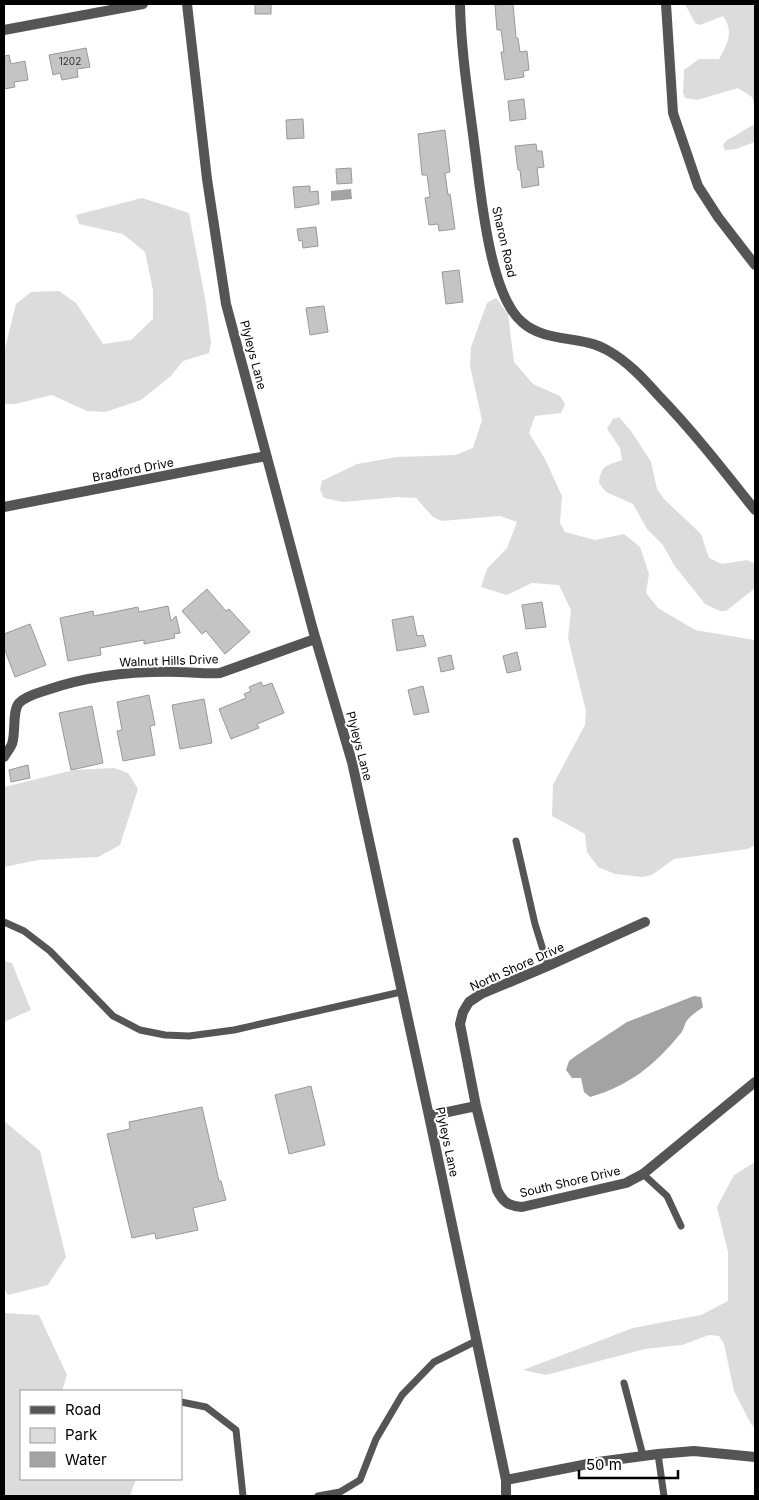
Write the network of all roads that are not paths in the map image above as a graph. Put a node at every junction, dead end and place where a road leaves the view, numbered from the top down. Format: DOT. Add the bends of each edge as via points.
graph roads {
  1 [pos="143,4"];
  2 [pos="187,4"];
  3 [pos="460,4"];
  4 [pos="666,4"];
  5 [pos="4,30"];
  6 [pos="755,265"];
  7 [pos="266,456"];
  8 [pos="4,508"];
  9 [pos="755,510"];
  10 [pos="315,639"];
  11 [pos="4,757"];
  12 [pos="516,841"];
  13 [pos="4,922"];
  14 [pos="645,922"];
  15 [pos="548,966"];
  16 [pos="401,992"];
  17 [pos="755,1082"];
  18 [pos="476,1106"];
  19 [pos="429,1116"];
  20 [pos="643,1174"];
  21 [pos="682,1226"];
  22 [pos="476,1341"];
  23 [pos="624,1384"];
  24 [pos="182,1402"];
  25 [pos="658,1454"];
  26 [pos="643,1456"];
  27 [pos="755,1457"];
  28 [pos="506,1480"];
  29 [pos="244,1496"];
  30 [pos="318,1496"];
  31 [pos="506,1496"];
  32 [pos="664,1496"];
  1 -- 5 [label="street"];
  2 -- 7 [label="street, Plyleys Lane" via="207,179 226,304"];
  3 -- 9 [label="street, Sharon Road" via="465,72 487,231 494,267 508,303 522,322 538,332 583,341 606,349 623,361 682,419"];
  4 -- 6 [label="street" via="673,113 698,186"];
  7 -- 8 [label="street, Bradford Drive"];
  7 -- 10 [label="street, Plyleys Lane"];
  10 -- 11 [label="street, Walnut Hills Drive" via="220,674 131,673 64,685 32,695 19,704 11,745"];
  10 -- 16 [label="street, Plyleys Lane" via="352,762"];
  12 -- 15 [label="lane"];
  13 -- 16 [label="lane" via="24,931 50,951 114,1016 140,1030 165,1035 189,1036 234,1030"];
  14 -- 15 [label="street, North Shore Drive"];
  15 -- 18 [label="street, North Shore Drive" via="481,994 469,1002 463,1012 460,1024"];
  16 -- 19 [label="street, Plyleys Lane"];
  17 -- 20 [label="street, South Shore Drive"];
  18 -- 19 [label="street"];
  18 -- 20 [label="street, South Shore Drive" via="497,1190 510,1206 522,1208 626,1183"];
  19 -- 22 [label="street, Plyleys Lane"];
  20 -- 21 [label="lane" via="667,1196"];
  22 -- 28 [label="street, Plyleys Lane"];
  22 -- 30 [label="lane" via="434,1362 402,1395 376,1439 360,1480 340,1492"];
  23 -- 26 [label="lane"];
  24 -- 29 [label="lane" via="206,1407 236,1430"];
  25 -- 26 [label="street"];
  25 -- 27 [label="street" via="694,1451"];
  25 -- 32 [label="lane"];
  26 -- 28 [label="street"];
  28 -- 31 [label="street, Plyleys Lane"];
}
